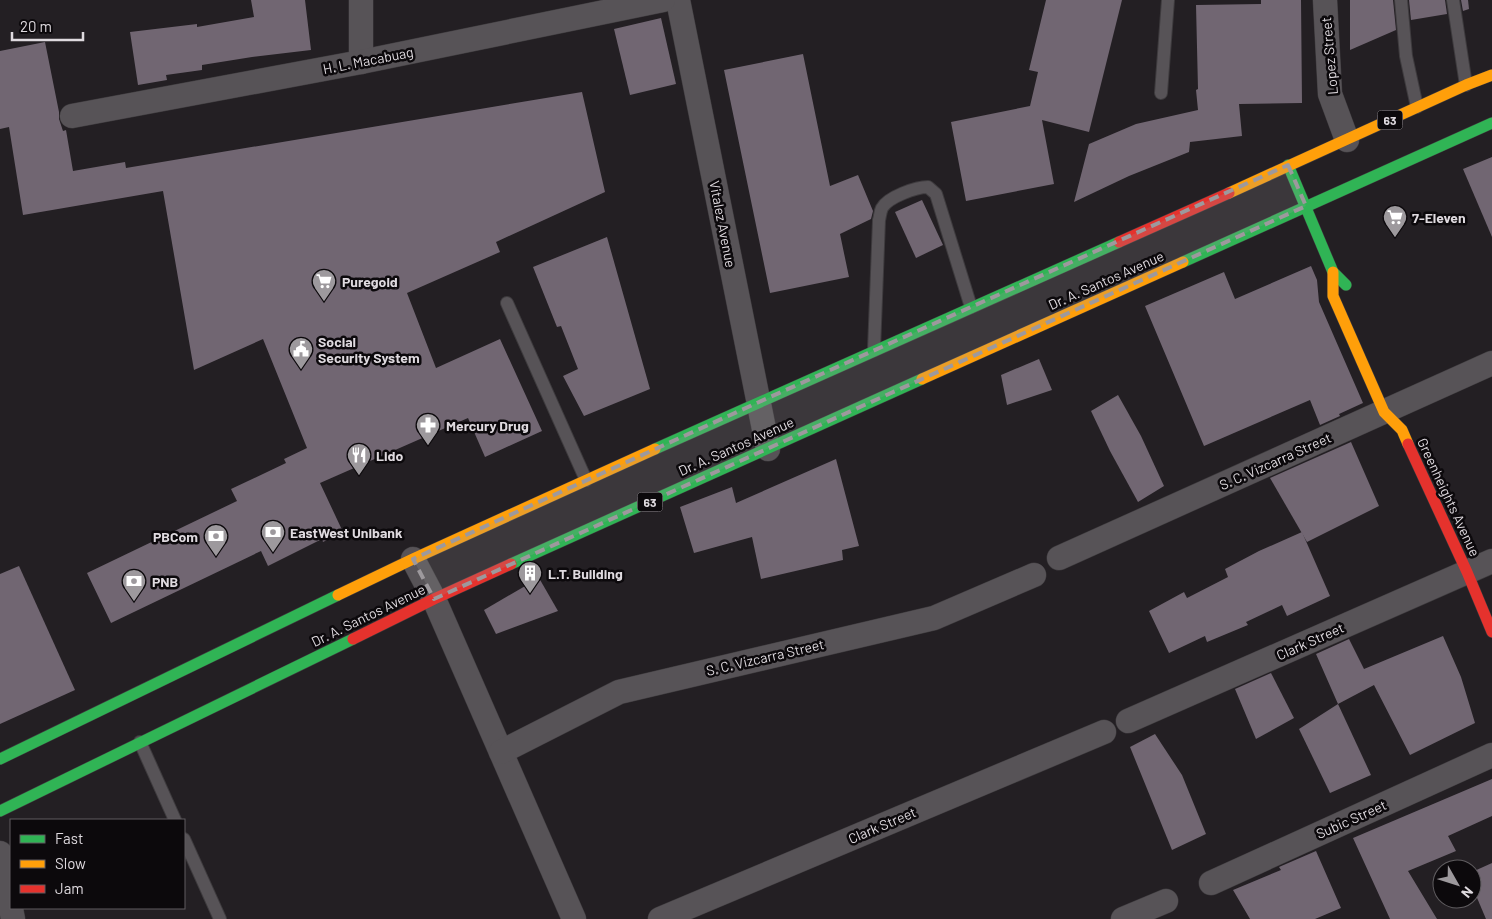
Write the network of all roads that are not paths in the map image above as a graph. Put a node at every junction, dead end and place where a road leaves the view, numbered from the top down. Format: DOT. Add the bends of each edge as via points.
graph roads {
  1 [pos="361,0"];
  2 [pos="663,0"];
  3 [pos="678,0"];
  4 [pos="1168,0"];
  5 [pos="1325,0"];
  6 [pos="1401,0"];
  7 [pos="1453,0"];
  8 [pos="606,5"];
  9 [pos="361,62"];
  10 [pos="1492,75"];
  11 [pos="1466,85"];
  12 [pos="1161,93"];
  13 [pos="1417,107"];
  14 [pos="72,116"];
  15 [pos="1492,123"];
  16 [pos="1347,140"];
  17 [pos="1288,165"];
  18 [pos="1306,206"];
  19 [pos="1333,272"];
  20 [pos="1353,297"];
  21 [pos="507,303"];
  22 [pos="971,307"];
  23 [pos="874,350"];
  24 [pos="1492,363"];
  25 [pos="759,402"];
  26 [pos="1394,404"];
  27 [pos="1402,430"];
  28 [pos="768,448"];
  29 [pos="586,480"];
  30 [pos="1059,558"];
  31 [pos="413,559"];
  32 [pos="1492,561"];
  33 [pos="1467,572"];
  34 [pos="1034,575"];
  35 [pos="434,599"];
  36 [pos="1492,632"];
  37 [pos="1128,721"];
  38 [pos="1104,732"];
  39 [pos="140,742"];
  40 [pos="501,752"];
  41 [pos="1492,756"];
  42 [pos="0,759"];
  43 [pos="0,811"];
  44 [pos="175,819"];
  45 [pos="185,841"];
  46 [pos="0,853"];
  47 [pos="1211,883"];
  48 [pos="1166,901"];
  49 [pos="10,904"];
  50 [pos="220,919"];
  51 [pos="574,919"];
  52 [pos="660,919"];
  53 [pos="1123,919"];
  1 -- 9 [label="street"];
  2 -- 8 [label="street, H. L. Macabuag"];
  3 -- 25 [label="street, Vitalez Avenue"];
  4 -- 12 [label="lane"];
  5 -- 16 [label="street, Lopez Street" via="1330,94"];
  6 -- 13 [label="lane" via="1406,56"];
  7 -- 11 [label="lane"];
  8 -- 9 [label="street, H. L. Macabuag"];
  9 -- 14 [label="street, H. L. Macabuag"];
  10 -- 11 [label="main road, 63"];
  11 -- 13 [label="main road, 63"];
  13 -- 16 [label="main road, 63"];
  15 -- 18 [label="main road, Dr. A. Santos Avenue / 63"];
  16 -- 17 [label="main road, 63"];
  17 -- 18 [label="main road, Greenheights Avenue"];
  17 -- 22 [label="main road, 63"];
  18 -- 19 [label="main road, Greenheights Avenue"];
  18 -- 28 [label="main road, Dr. A. Santos Avenue / 63"];
  19 -- 20 [label="main road, Greenheights Avenue" via="1350,288"];
  19 -- 26 [label="main road, Greenheights Avenue" via="1334,296"];
  21 -- 29 [label="lane"];
  22 -- 23 [label="main road, 63"];
  22 -- 23 [label="lane" via="936,194 928,187 918,187 888,201 882,208"];
  23 -- 25 [label="main road, 63"];
  24 -- 26 [label="street, S. C. Vizcarra Street"];
  25 -- 28 [label="street, Vitalez Avenue"];
  25 -- 29 [label="main road, 63"];
  26 -- 27 [label="main road, Greenheights Avenue"];
  26 -- 27 [label="main road, Greenheights Avenue"];
  26 -- 30 [label="street, S. C. Vizcarra Street"];
  27 -- 33 [label="main road, Greenheights Avenue"];
  28 -- 35 [label="main road, Dr. A. Santos Avenue / 63"];
  29 -- 31 [label="main road, 63"];
  31 -- 35 [label="street"];
  31 -- 42 [label="main road, 63"];
  32 -- 33 [label="street, Clark Street"];
  33 -- 36 [label="main road, Greenheights Avenue"];
  33 -- 37 [label="street, Clark Street"];
  34 -- 40 [label="street, S. C. Vizcarra Street" via="934,618 619,692"];
  35 -- 39 [label="main road, Dr. A. Santos Avenue / 63"];
  35 -- 40 [label="street"];
  38 -- 52 [label="street, Clark Street"];
  39 -- 43 [label="main road, Dr. A. Santos Avenue / 63"];
  39 -- 44 [label="lane"];
  40 -- 51 [label="street"];
  41 -- 47 [label="street, Subic Street"];
  45 -- 50 [label="lane"];
  46 -- 49 [label="street"];
  48 -- 53 [label="street"];
}
